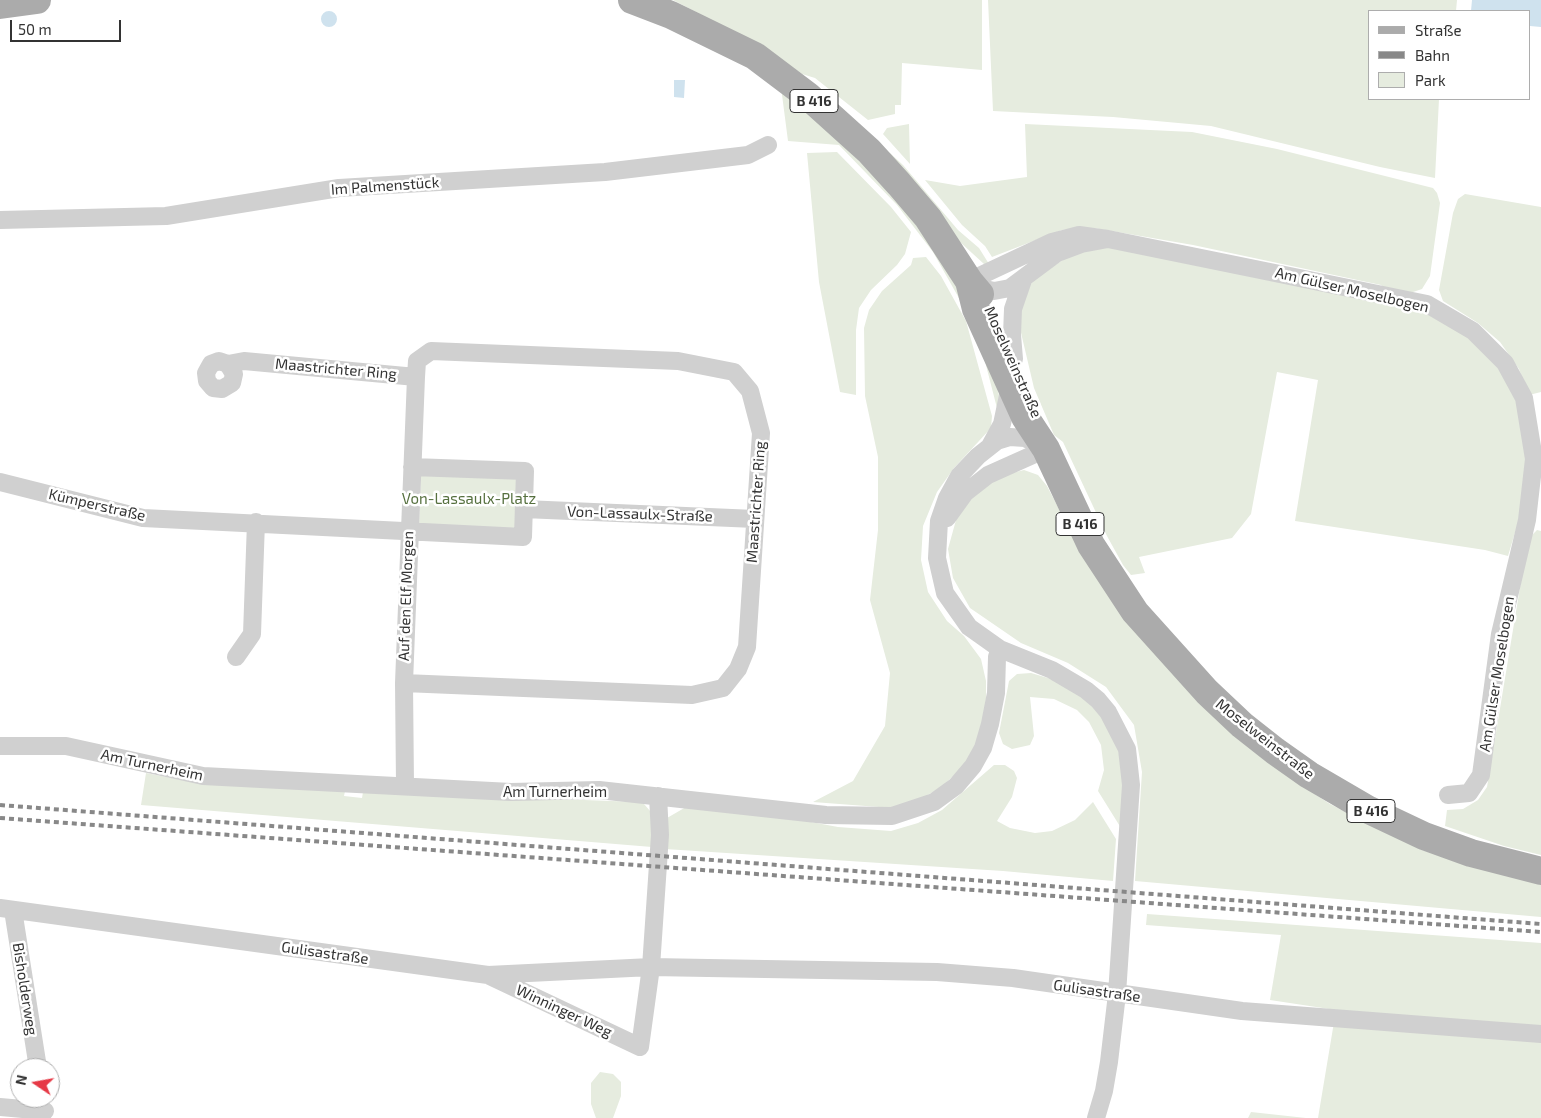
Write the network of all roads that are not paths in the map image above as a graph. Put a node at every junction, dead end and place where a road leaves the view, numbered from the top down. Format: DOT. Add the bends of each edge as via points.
graph roads {
  1 [pos="37,0"];
  2 [pos="632,0"];
  3 [pos="0,5"];
  4 [pos="768,145"];
  5 [pos="0,220"];
  6 [pos="1108,239"];
  7 [pos="1023,280"];
  8 [pos="969,282"];
  9 [pos="228,364"];
  10 [pos="1012,371"];
  11 [pos="416,377"];
  12 [pos="990,446"];
  13 [pos="1046,449"];
  14 [pos="412,467"];
  15 [pos="0,482"];
  16 [pos="524,509"];
  17 [pos="755,519"];
  18 [pos="256,522"];
  19 [pos="408,532"];
  20 [pos="937,541"];
  21 [pos="1000,649"];
  22 [pos="236,657"];
  23 [pos="404,683"];
  24 [pos="0,746"];
  25 [pos="405,785"];
  26 [pos="1448,795"];
  27 [pos="658,796"];
  28 [pos="1541,871"];
  29 [pos="7,909"];
  30 [pos="651,967"];
  31 [pos="488,975"];
  32 [pos="1117,994"];
  33 [pos="1541,1034"];
  34 [pos="36,1058"];
  35 [pos="0,1107"];
  36 [pos="45,1109"];
  37 [pos="1096,1118"];
  1 -- 3 [label="main road"];
  2 -- 8 [label="main road, Moselweinstraße / B 416" via="755,56 808,96 899,184 937,231"];
  4 -- 5 [label="street, Im Palmenstück" via="748,155 614,171 339,188 166,216"];
  6 -- 7 [label="street, Am Gülser Moselbogen" via="1057,253"];
  6 -- 8 [label="street, Am Gülser Moselbogen" via="1079,236 1052,242"];
  6 -- 26 [label="street, Am Gülser Moselbogen" via="1427,304 1473,331 1505,362 1524,398 1534,459 1527,520 1500,634 1481,775 1469,793"];
  7 -- 8 [label="street, Am Gülser Moselbogen" via="1010,288 994,291"];
  7 -- 10 [label="street" via="1013,309"];
  8 -- 10 [label="main road, Moselweinstraße / B 416" via="976,309"];
  9 -- 11 [label="street, Maastrichter Ring" via="244,361"];
  10 -- 12 [label="street" via="1002,424"];
  10 -- 13 [label="main road, Moselweinstraße / B 416" via="1037,412"];
  11 -- 14 [label="street, Auf den Elf Morgen"];
  11 -- 17 [label="street, Maastrichter Ring" via="417,361 431,351 660,360 734,372 750,391 761,433"];
  12 -- 13 [label="street" via="1005,438 1020,437"];
  12 -- 20 [label="street" via="951,488 943,508"];
  13 -- 20 [label="street" via="994,472 975,485 951,510"];
  13 -- 28 [label="main road, Moselweinstraße / B 416" via="1091,545 1135,612 1207,692 1242,725 1309,775 1391,821 1471,853"];
  14 -- 16 [label="street" via="525,471"];
  14 -- 19 [label="street, Auf den Elf Morgen"];
  15 -- 18 [label="street, Kümperstraße" via="144,518"];
  16 -- 17 [label="street, Von-Lassaulx-Straße"];
  16 -- 19 [label="street" via="523,537"];
  17 -- 23 [label="street, Maastrichter Ring" via="747,647 738,669 722,688 692,695"];
  18 -- 19 [label="street, Kümperstraße"];
  18 -- 22 [label="street" via="252,634"];
  19 -- 23 [label="street, Auf den Elf Morgen"];
  20 -- 21 [label="street" via="938,569 952,606 969,627"];
  21 -- 27 [label="street, Am Turnerheim" via="990,724 979,757 956,786 934,802 892,816 853,817"];
  21 -- 32 [label="street" via="1070,680 1098,700 1117,727 1127,749 1131,772"];
  23 -- 25 [label="street, Auf den Elf Morgen"];
  24 -- 25 [label="street, Am Turnerheim" via="66,746 202,776"];
  25 -- 27 [label="street, Am Turnerheim" via="511,792 599,790"];
  27 -- 30 [label="street" via="660,835"];
  29 -- 31 [label="street, Gulisastraße"];
  29 -- 34 [label="street, Bisholderweg"];
  30 -- 31 [label="street, Gulisastraße"];
  30 -- 31 [label="street, Winninger Weg" via="640,1047"];
  30 -- 32 [label="street, Gulisastraße" via="937,972 1013,978"];
  32 -- 33 [label="street, Gulisastraße" via="1242,1011"];
  32 -- 37 [label="street" via="1109,1062"];
  35 -- 36 [label="street"];
}
